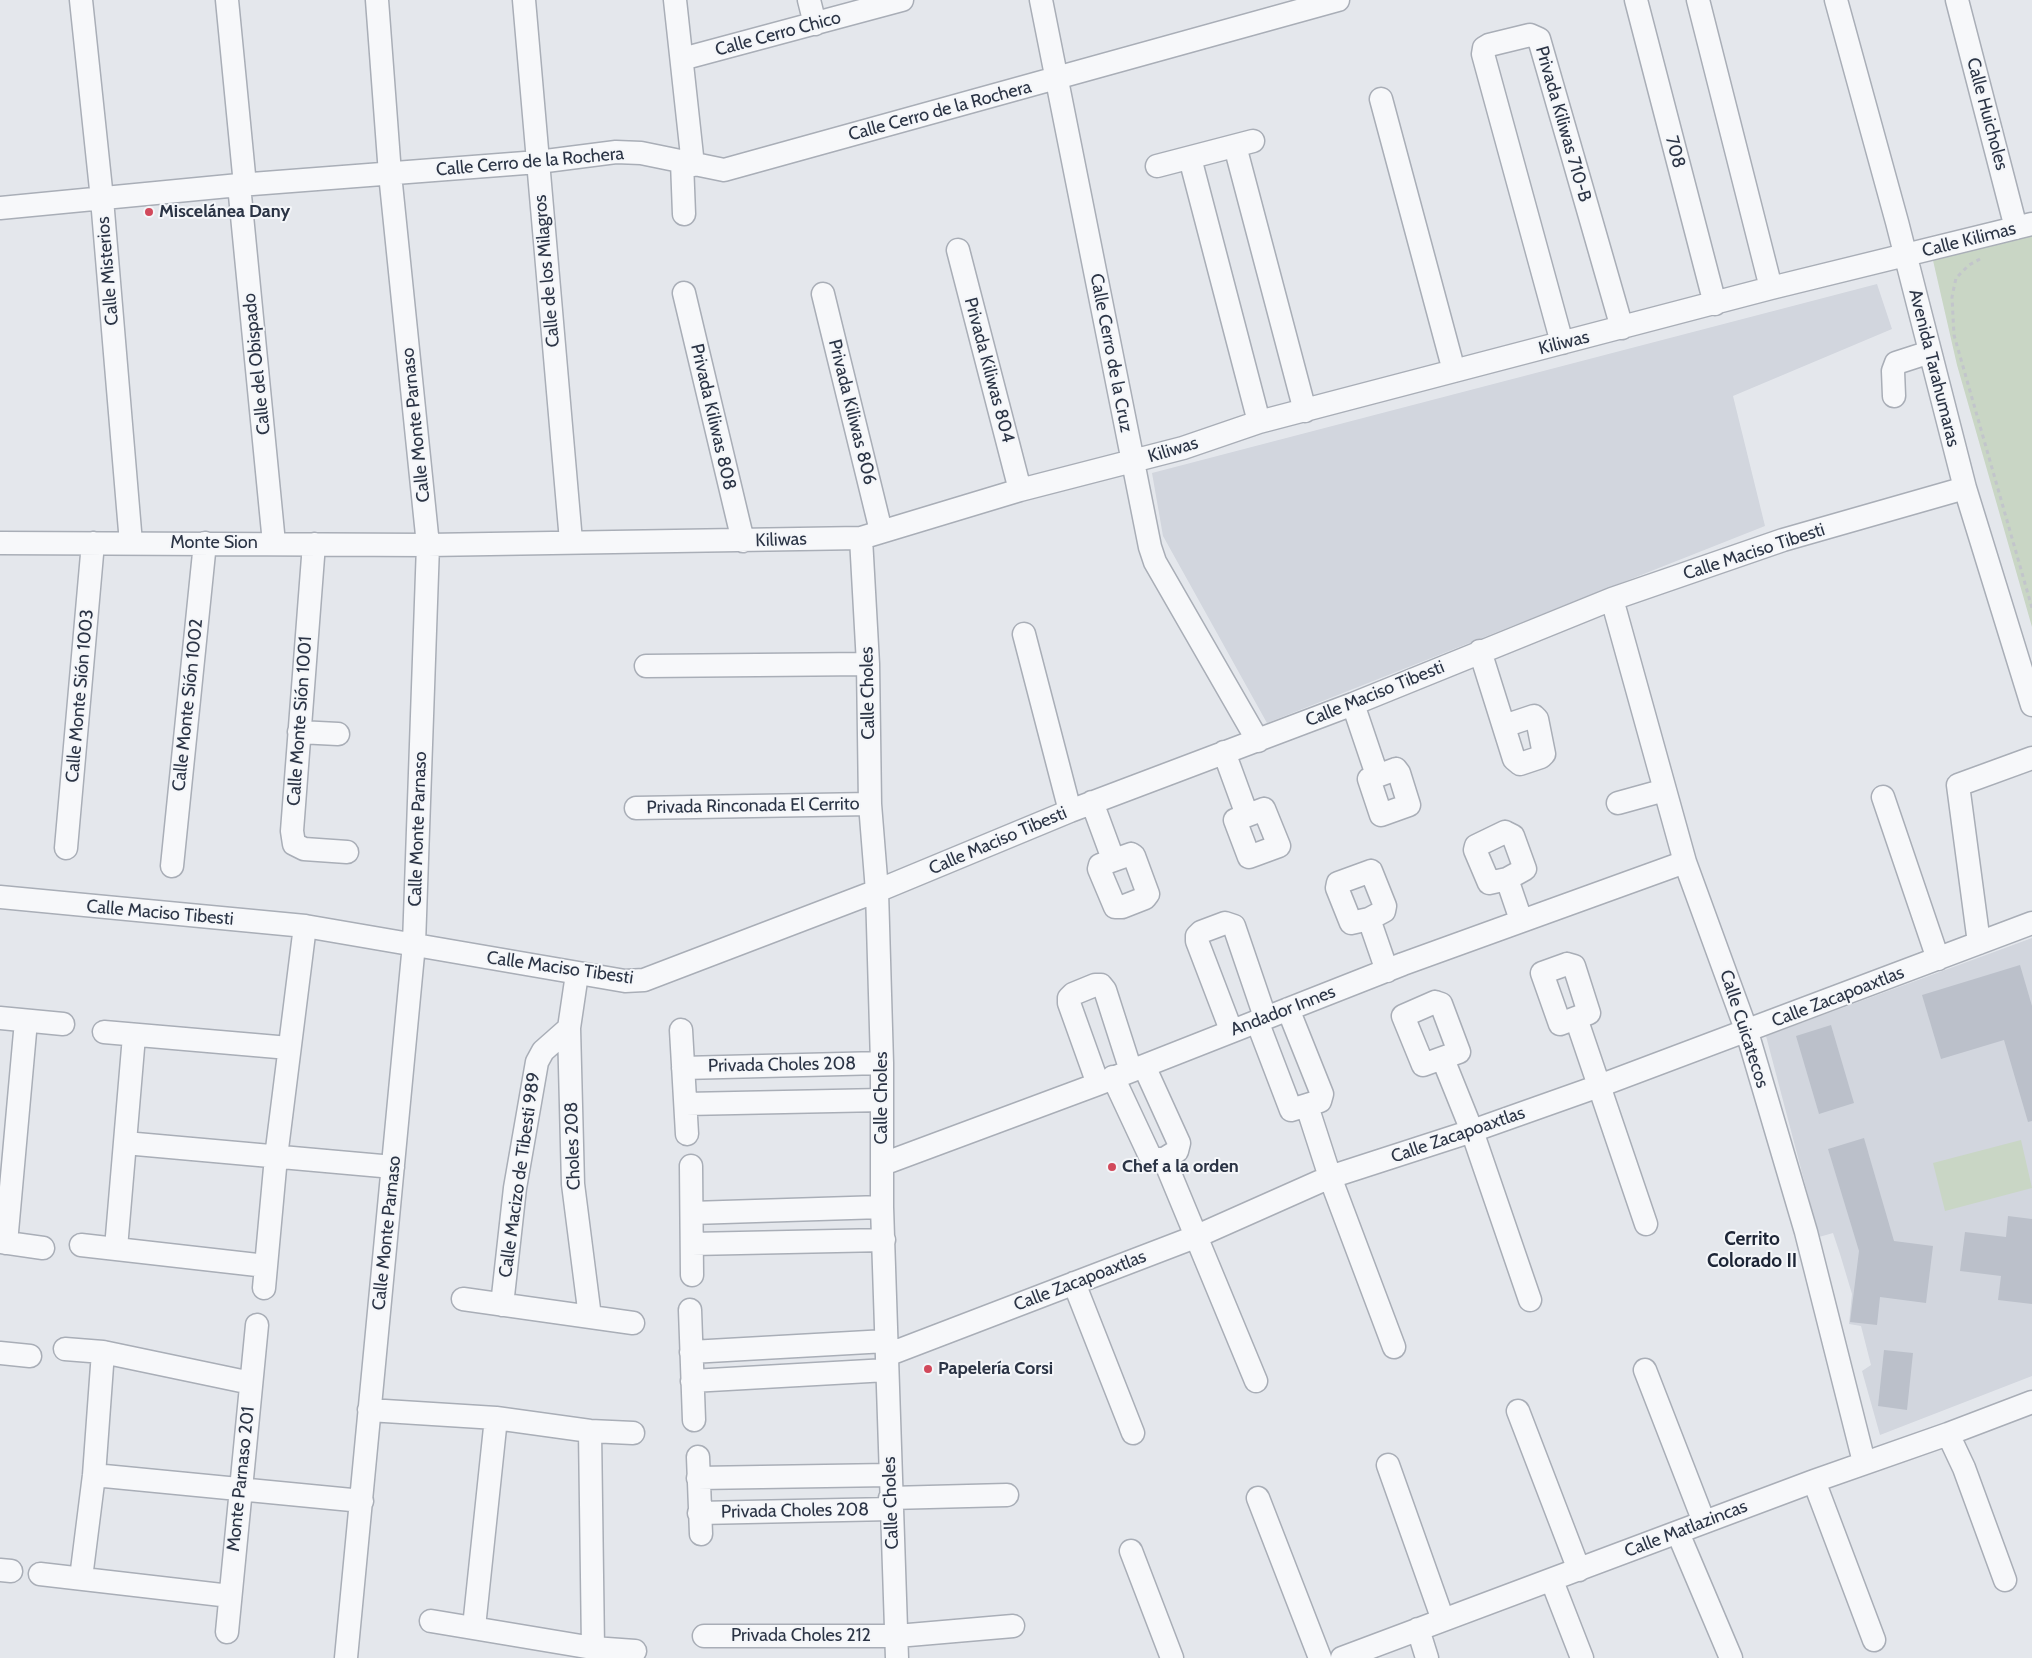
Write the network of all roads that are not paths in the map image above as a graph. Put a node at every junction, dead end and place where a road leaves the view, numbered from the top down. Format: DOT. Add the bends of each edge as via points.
graph roads {
  1 [pos="81,0"];
  2 [pos="227,0"];
  3 [pos="377,0"];
  4 [pos="524,0"];
  5 [pos="675,0"];
  6 [pos="809,0"];
  7 [pos="902,0"];
  8 [pos="1041,0"];
  9 [pos="1338,0"];
  10 [pos="1636,0"];
  11 [pos="1698,0"];
  12 [pos="1836,0"];
  13 [pos="1957,0"];
  14 [pos="815,24"];
  15 [pos="682,59"];
  16 [pos="1056,79"];
  17 [pos="1381,99"];
  18 [pos="1190,158"];
  19 [pos="538,162"];
  20 [pos="687,163"];
  21 [pos="1157,166"];
  22 [pos="390,174"];
  23 [pos="242,185"];
  24 [pos="102,199"];
  25 [pos="0,208"];
  26 [pos="684,214"];
  27 [pos="2024,226"];
  28 [pos="958,250"];
  29 [pos="1905,256"];
  30 [pos="1771,288"];
  31 [pos="684,293"];
  32 [pos="823,294"];
  33 [pos="1715,304"];
  34 [pos="1622,328"];
  35 [pos="1562,343"];
  36 [pos="1930,352"];
  37 [pos="1454,371"];
  38 [pos="1894,396"];
  39 [pos="1305,410"];
  40 [pos="1259,422"];
  41 [pos="1133,462"];
  42 [pos="1965,488"];
  43 [pos="1020,490"];
  44 [pos="871,534"];
  45 [pos="571,541"];
  46 [pos="743,541"];
  47 [pos="0,543"];
  48 [pos="93,543"];
  49 [pos="131,543"];
  50 [pos="205,543"];
  51 [pos="274,543"];
  52 [pos="314,544"];
  53 [pos="428,545"];
  54 [pos="1612,599"];
  55 [pos="1024,634"];
  56 [pos="1480,651"];
  57 [pos="868,664"];
  58 [pos="646,666"];
  59 [pos="1354,704"];
  60 [pos="2032,706"];
  61 [pos="1504,726"];
  62 [pos="299,732"];
  63 [pos="338,734"];
  64 [pos="1258,741"];
  65 [pos="1224,752"];
  66 [pos="2032,758"];
  67 [pos="1377,774"];
  68 [pos="1665,790"];
  69 [pos="1883,797"];
  70 [pos="1092,802"];
  71 [pos="1618,803"];
  72 [pos="870,804"];
  73 [pos="636,808"];
  74 [pos="1070,810"];
  75 [pos="1247,815"];
  76 [pos="66,848"];
  77 [pos="347,852"];
  78 [pos="1113,859"];
  79 [pos="1685,862"];
  80 [pos="172,866"];
  81 [pos="1507,879"];
  82 [pos="877,891"];
  83 [pos="0,897"];
  84 [pos="1369,919"];
  85 [pos="1521,920"];
  86 [pos="2032,923"];
  87 [pos="305,926"];
  88 [pos="1979,943"];
  89 [pos="414,944"];
  90 [pos="1938,959"];
  91 [pos="1387,970"];
  92 [pos="577,974"];
  93 [pos="1288,1009"];
  94 [pos="0,1018"];
  95 [pos="1576,1018"];
  96 [pos="1261,1019"];
  97 [pos="26,1021"];
  98 [pos="63,1024"];
  99 [pos="568,1028"];
  100 [pos="681,1030"];
  101 [pos="1231,1030"];
  102 [pos="104,1032"];
  103 [pos="1747,1032"];
  104 [pos="134,1036"];
  105 [pos="289,1048"];
  106 [pos="1443,1059"];
  107 [pos="882,1063"];
  108 [pos="683,1068"];
  109 [pos="1121,1074"];
  110 [pos="1599,1086"];
  111 [pos="882,1100"];
  112 [pos="686,1104"];
  113 [pos="1307,1106"];
  114 [pos="8,1128"];
  115 [pos="1472,1131"];
  116 [pos="687,1134"];
  117 [pos="125,1143"];
  118 [pos="276,1157"];
  119 [pos="1164,1160"];
  120 [pos="883,1164"];
  121 [pos="691,1166"];
  122 [pos="393,1167"];
  123 [pos="1330,1177"];
  124 [pos="882,1207"];
  125 [pos="692,1213"];
  126 [pos="1646,1224"];
  127 [pos="1195,1237"];
  128 [pos="884,1240"];
  129 [pos="3,1242"];
  130 [pos="692,1244"];
  131 [pos="81,1245"];
  132 [pos="43,1248"];
  133 [pos="116,1248"];
  134 [pos="266,1266"];
  135 [pos="692,1275"];
  136 [pos="1074,1283"];
  137 [pos="264,1288"];
  138 [pos="463,1299"];
  139 [pos="1530,1300"];
  140 [pos="502,1305"];
  141 [pos="690,1310"];
  142 [pos="590,1317"];
  143 [pos="634,1323"];
  144 [pos="257,1326"];
  145 [pos="1394,1347"];
  146 [pos="65,1349"];
  147 [pos="103,1352"];
  148 [pos="691,1352"];
  149 [pos="0,1353"];
  150 [pos="30,1356"];
  151 [pos="887,1356"];
  152 [pos="1645,1370"];
  153 [pos="692,1381"];
  154 [pos="1256,1381"];
  155 [pos="251,1383"];
  156 [pos="2032,1402"];
  157 [pos="369,1410"];
  158 [pos="1518,1410"];
  159 [pos="496,1418"];
  160 [pos="694,1420"];
  161 [pos="590,1431"];
  162 [pos="633,1433"];
  163 [pos="1133,1433"];
  164 [pos="1948,1434"];
  165 [pos="1864,1462"];
  166 [pos="1388,1465"];
  167 [pos="94,1475"];
  168 [pos="889,1475"];
  169 [pos="1814,1480"];
  170 [pos="241,1489"];
  171 [pos="1007,1495"];
  172 [pos="1258,1498"];
  173 [pos="362,1501"];
  174 [pos="891,1504"];
  175 [pos="1704,1522"];
  176 [pos="1678,1533"];
  177 [pos="1131,1551"];
  178 [pos="1579,1570"];
  179 [pos="40,1574"];
  180 [pos="81,1578"];
  181 [pos="2005,1580"];
  182 [pos="1552,1581"];
  183 [pos="230,1596"];
  184 [pos="431,1620"];
  185 [pos="1442,1620"];
  186 [pos="1013,1626"];
  187 [pos="474,1628"];
  188 [pos="1418,1629"];
  189 [pos="227,1632"];
  190 [pos="704,1636"];
  191 [pos="1874,1640"];
  192 [pos="897,1647"];
  193 [pos="593,1648"];
  194 [pos="635,1651"];
  195 [pos="346,1658"];
  196 [pos="1172,1658"];
  197 [pos="1320,1658"];
  198 [pos="1342,1658"];
  199 [pos="1428,1658"];
  200 [pos="1582,1658"];
  201 [pos="1731,1658"];
  1 -- 24 [label="street, Calle Misterios"];
  2 -- 23 [label="street, Calle del Obispado"];
  3 -- 22 [label="street, Calle Monte Parnaso"];
  4 -- 19 [label="street, Calle de los Milagros"];
  5 -- 15 [label="street"];
  6 -- 14 [label="street"];
  7 -- 14 [label="street, Calle Cerro Chico"];
  8 -- 16 [label="street, Calle Cerro de la Cruz"];
  9 -- 16 [label="street, Calle Cerro de la Rochera"];
  10 -- 33 [label="street, 708"];
  11 -- 30 [label="street"];
  12 -- 29 [label="street, Avenida Tarahumaras"];
  13 -- 27 [label="street, Calle Huicholes"];
  14 -- 15 [label="street, Calle Cerro Chico"];
  15 -- 20 [label="street"];
  16 -- 20 [label="street, Calle Cerro de la Rochera" via="724,170"];
  16 -- 41 [label="street, Calle Cerro de la Cruz"];
  17 -- 37 [label="street"];
  18 -- 21 [label="street"];
  18 -- 39 [label="street" via="1244,144"];
  18 -- 40 [label="street"];
  19 -- 20 [label="street, Calle Cerro de la Rochera" via="616,152 641,153"];
  19 -- 22 [label="street, Calle Cerro de la Rochera"];
  19 -- 45 [label="street, Calle de los Milagros"];
  20 -- 26 [label="street"];
  22 -- 23 [label="street, Calle Cerro de la Rochera"];
  22 -- 53 [label="street, Calle Monte Parnaso"];
  23 -- 24 [label="street, Calle Cerro de la Rochera"];
  23 -- 51 [label="street, Calle del Obispado"];
  24 -- 25 [label="street, Calle Cerro de la Rochera"];
  24 -- 49 [label="street, Calle Misterios"];
  27 -- 29 [label="street, Calle Kilimas"];
  28 -- 43 [label="street, Privada Kiliwas 804"];
  29 -- 30 [label="street, Kiliwas"];
  29 -- 36 [label="street, Avenida Tarahumaras"];
  30 -- 33 [label="street, Kiliwas"];
  31 -- 46 [label="street, Privada Kiliwas 808"];
  32 -- 44 [label="street, Privada Kiliwas 806"];
  33 -- 34 [label="street, Kiliwas"];
  34 -- 35 [label="street, Kiliwas"];
  34 -- 35 [label="street, Privada Kiliwas 710-B" via="1538,39 1530,35 1489,45 1483,54"];
  35 -- 37 [label="street, Kiliwas"];
  36 -- 38 [label="street" via="1896,363 1893,371"];
  36 -- 42 [label="street, Avenida Tarahumaras"];
  37 -- 39 [label="street, Kiliwas"];
  39 -- 40 [label="street, Kiliwas"];
  40 -- 41 [label="street, Kiliwas"];
  41 -- 43 [label="street, Kiliwas"];
  41 -- 64 [label="street, Calle Cerro de la Cruz" via="1155,562"];
  42 -- 54 [label="street, Calle Maciso Tibesti" via="1782,540"];
  42 -- 60 [label="street, Avenida Tarahumaras"];
  43 -- 44 [label="street, Kiliwas"];
  44 -- 46 [label="street, Kiliwas"];
  44 -- 57 [label="street, Calle Choles"];
  45 -- 46 [label="street, Kiliwas"];
  45 -- 53 [label="street, Kiliwas"];
  47 -- 48 [label="street, Monte Sion"];
  48 -- 49 [label="street, Monte Sion"];
  48 -- 76 [label="street, Calle Monte Sión 1003"];
  49 -- 50 [label="street, Monte Sion"];
  50 -- 51 [label="street, Monte Sion"];
  50 -- 80 [label="street, Calle Monte Sión 1002"];
  51 -- 52 [label="street, Monte Sion"];
  52 -- 53 [label="street, Monte Sion"];
  52 -- 62 [label="street, Calle Monte Sión 1001"];
  53 -- 89 [label="street, Calle Monte Parnaso"];
  54 -- 56 [label="street, Calle Maciso Tibesti"];
  54 -- 68 [label="street, Calle Cuicatecos"];
  55 -- 74 [label="street"];
  56 -- 59 [label="street, Calle Maciso Tibesti"];
  56 -- 61 [label="street"];
  57 -- 58 [label="street"];
  57 -- 72 [label="street, Calle Choles"];
  59 -- 64 [label="street, Calle Maciso Tibesti"];
  59 -- 67 [label="street"];
  62 -- 63 [label="street"];
  62 -- 77 [label="street, Calle Monte Sión 1001" via="292,831 294,844 304,849"];
  64 -- 65 [label="street, Calle Maciso Tibesti"];
  65 -- 70 [label="street, Calle Maciso Tibesti"];
  65 -- 75 [label="street"];
  66 -- 88 [label="street" via="1958,785"];
  68 -- 71 [label="street"];
  68 -- 79 [label="street, Calle Cuicatecos"];
  69 -- 90 [label="street"];
  70 -- 74 [label="street, Calle Maciso Tibesti"];
  70 -- 78 [label="street"];
  72 -- 73 [label="street, Privada Rinconada El Cerrito"];
  72 -- 82 [label="street, Calle Choles"];
  74 -- 82 [label="street, Calle Maciso Tibesti"];
  79 -- 85 [label="street, Andador Innes"];
  79 -- 103 [label="street, Calle Cuicatecos"];
  81 -- 85 [label="street"];
  82 -- 92 [label="street, Calle Maciso Tibesti" via="644,980 625,981"];
  82 -- 107 [label="street, Calle Choles"];
  83 -- 87 [label="street, Calle Maciso Tibesti"];
  84 -- 91 [label="street"];
  85 -- 91 [label="street, Andador Innes"];
  86 -- 88 [label="street, Calle Zacapoaxtlas"];
  87 -- 89 [label="street, Calle Maciso Tibesti"];
  87 -- 105 [label="street"];
  88 -- 90 [label="street, Calle Zacapoaxtlas"];
  89 -- 92 [label="street, Calle Maciso Tibesti"];
  89 -- 122 [label="street, Calle Monte Parnaso"];
  90 -- 103 [label="street, Calle Zacapoaxtlas"];
  91 -- 93 [label="street, Andador Innes"];
  92 -- 99 [label="street, Choles 208"];
  93 -- 96 [label="street, Andador Innes"];
  93 -- 113 [label="street" via="1322,1094 1320,1101"];
  94 -- 97 [label="street"];
  95 -- 110 [label="street"];
  96 -- 101 [label="street, Andador Innes"];
  96 -- 101 [label="street" via="1234,926 1225,923 1201,932 1197,941"];
  96 -- 113 [label="street" via="1289,1107 1294,1111"];
  97 -- 98 [label="street"];
  97 -- 114 [label="street"];
  99 -- 140 [label="street, Calle Macizo de Tibesti 989" via="543,1051 537,1062 514,1188"];
  99 -- 142 [label="street, Choles 208" via="573,1184"];
  100 -- 108 [label="street, Privada Choles 208"];
  101 -- 109 [label="street, Andador Innes"];
  102 -- 104 [label="street"];
  103 -- 110 [label="street, Calle Zacapoaxtlas"];
  103 -- 165 [label="street, Calle Cuicatecos" via="1806,1232"];
  104 -- 105 [label="street"];
  104 -- 117 [label="street"];
  105 -- 118 [label="street"];
  106 -- 115 [label="street"];
  107 -- 108 [label="street, Privada Choles 208"];
  107 -- 111 [label="street, Calle Choles"];
  108 -- 112 [label="street, Privada Choles 208"];
  109 -- 119 [label="street" via="1149,1154 1154,1159"];
  109 -- 119 [label="street" via="1179,1143 1177,1151"];
  109 -- 120 [label="street, Andador Innes"];
  110 -- 115 [label="street, Calle Zacapoaxtlas"];
  110 -- 126 [label="street"];
  111 -- 112 [label="street, Privada Choles 208"];
  111 -- 120 [label="street, Calle Choles"];
  112 -- 116 [label="street, Privada Choles 208"];
  113 -- 123 [label="street"];
  114 -- 129 [label="street"];
  115 -- 123 [label="street, Calle Zacapoaxtlas"];
  115 -- 139 [label="street"];
  117 -- 118 [label="street"];
  117 -- 133 [label="street"];
  118 -- 122 [label="street"];
  118 -- 134 [label="street"];
  119 -- 127 [label="street"];
  120 -- 124 [label="street, Calle Choles"];
  121 -- 125 [label="street"];
  122 -- 157 [label="street, Calle Monte Parnaso"];
  123 -- 127 [label="street, Calle Zacapoaxtlas"];
  123 -- 145 [label="street"];
  124 -- 125 [label="street"];
  124 -- 128 [label="street, Calle Choles"];
  125 -- 130 [label="street"];
  127 -- 136 [label="street, Calle Zacapoaxtlas"];
  127 -- 154 [label="street"];
  128 -- 130 [label="street"];
  128 -- 151 [label="street, Calle Choles"];
  129 -- 132 [label="street"];
  130 -- 135 [label="street"];
  131 -- 133 [label="street"];
  133 -- 134 [label="street"];
  134 -- 137 [label="street"];
  136 -- 151 [label="street, Calle Zacapoaxtlas"];
  136 -- 163 [label="street"];
  138 -- 140 [label="street"];
  140 -- 142 [label="street"];
  141 -- 148 [label="street"];
  142 -- 143 [label="street"];
  144 -- 155 [label="street, Monte Parnaso 201"];
  146 -- 147 [label="street"];
  147 -- 155 [label="street"];
  147 -- 167 [label="street"];
  148 -- 151 [label="street"];
  148 -- 153 [label="street"];
  149 -- 150 [label="street"];
  151 -- 153 [label="street"];
  151 -- 168 [label="street, Calle Choles"];
  152 -- 175 [label="street"];
  153 -- 160 [label="street"];
  155 -- 170 [label="street, Monte Parnaso 201"];
  156 -- 164 [label="street, Calle Matlazincas"];
  157 -- 159 [label="street"];
  157 -- 173 [label="street, Calle Monte Parnaso"];
  158 -- 178 [label="street"];
  159 -- 161 [label="street"];
  159 -- 187 [label="street"];
  161 -- 162 [label="street"];
  161 -- 193 [label="street"];
  164 -- 165 [label="street, Calle Matlazincas"];
  164 -- 181 [label="street" via="1964,1468"];
  165 -- 169 [label="street, Calle Matlazincas"];
  166 -- 185 [label="street"];
  167 -- 170 [label="street"];
  167 -- 180 [label="street"];
  168 -- 174 [label="street, Calle Choles"];
  168 -- 174 [label="street, Privada Choles 208" via="698,1468 700,1524"];
  169 -- 175 [label="street, Calle Matlazincas"];
  169 -- 191 [label="street"];
  170 -- 173 [label="street"];
  170 -- 183 [label="street, Monte Parnaso 201"];
  171 -- 174 [label="street, Privada Choles 208"];
  172 -- 197 [label="street"];
  173 -- 195 [label="street, Calle Monte Parnaso"];
  174 -- 192 [label="street, Calle Choles"];
  175 -- 176 [label="street, Calle Matlazincas"];
  176 -- 178 [label="street, Calle Matlazincas"];
  176 -- 201 [label="street"];
  177 -- 196 [label="street"];
  178 -- 182 [label="street, Calle Matlazincas"];
  179 -- 180 [label="street"];
  180 -- 183 [label="street"];
  182 -- 185 [label="street, Calle Matlazincas"];
  182 -- 200 [label="street"];
  183 -- 189 [label="street, Monte Parnaso 201"];
  184 -- 187 [label="street"];
  185 -- 188 [label="street, Calle Matlazincas"];
  186 -- 192 [label="street, Privada Choles 212"];
  187 -- 193 [label="street"];
  188 -- 198 [label="street, Calle Matlazincas"];
  188 -- 199 [label="street"];
  190 -- 192 [label="street, Privada Choles 212"];
  193 -- 194 [label="street"];
}
